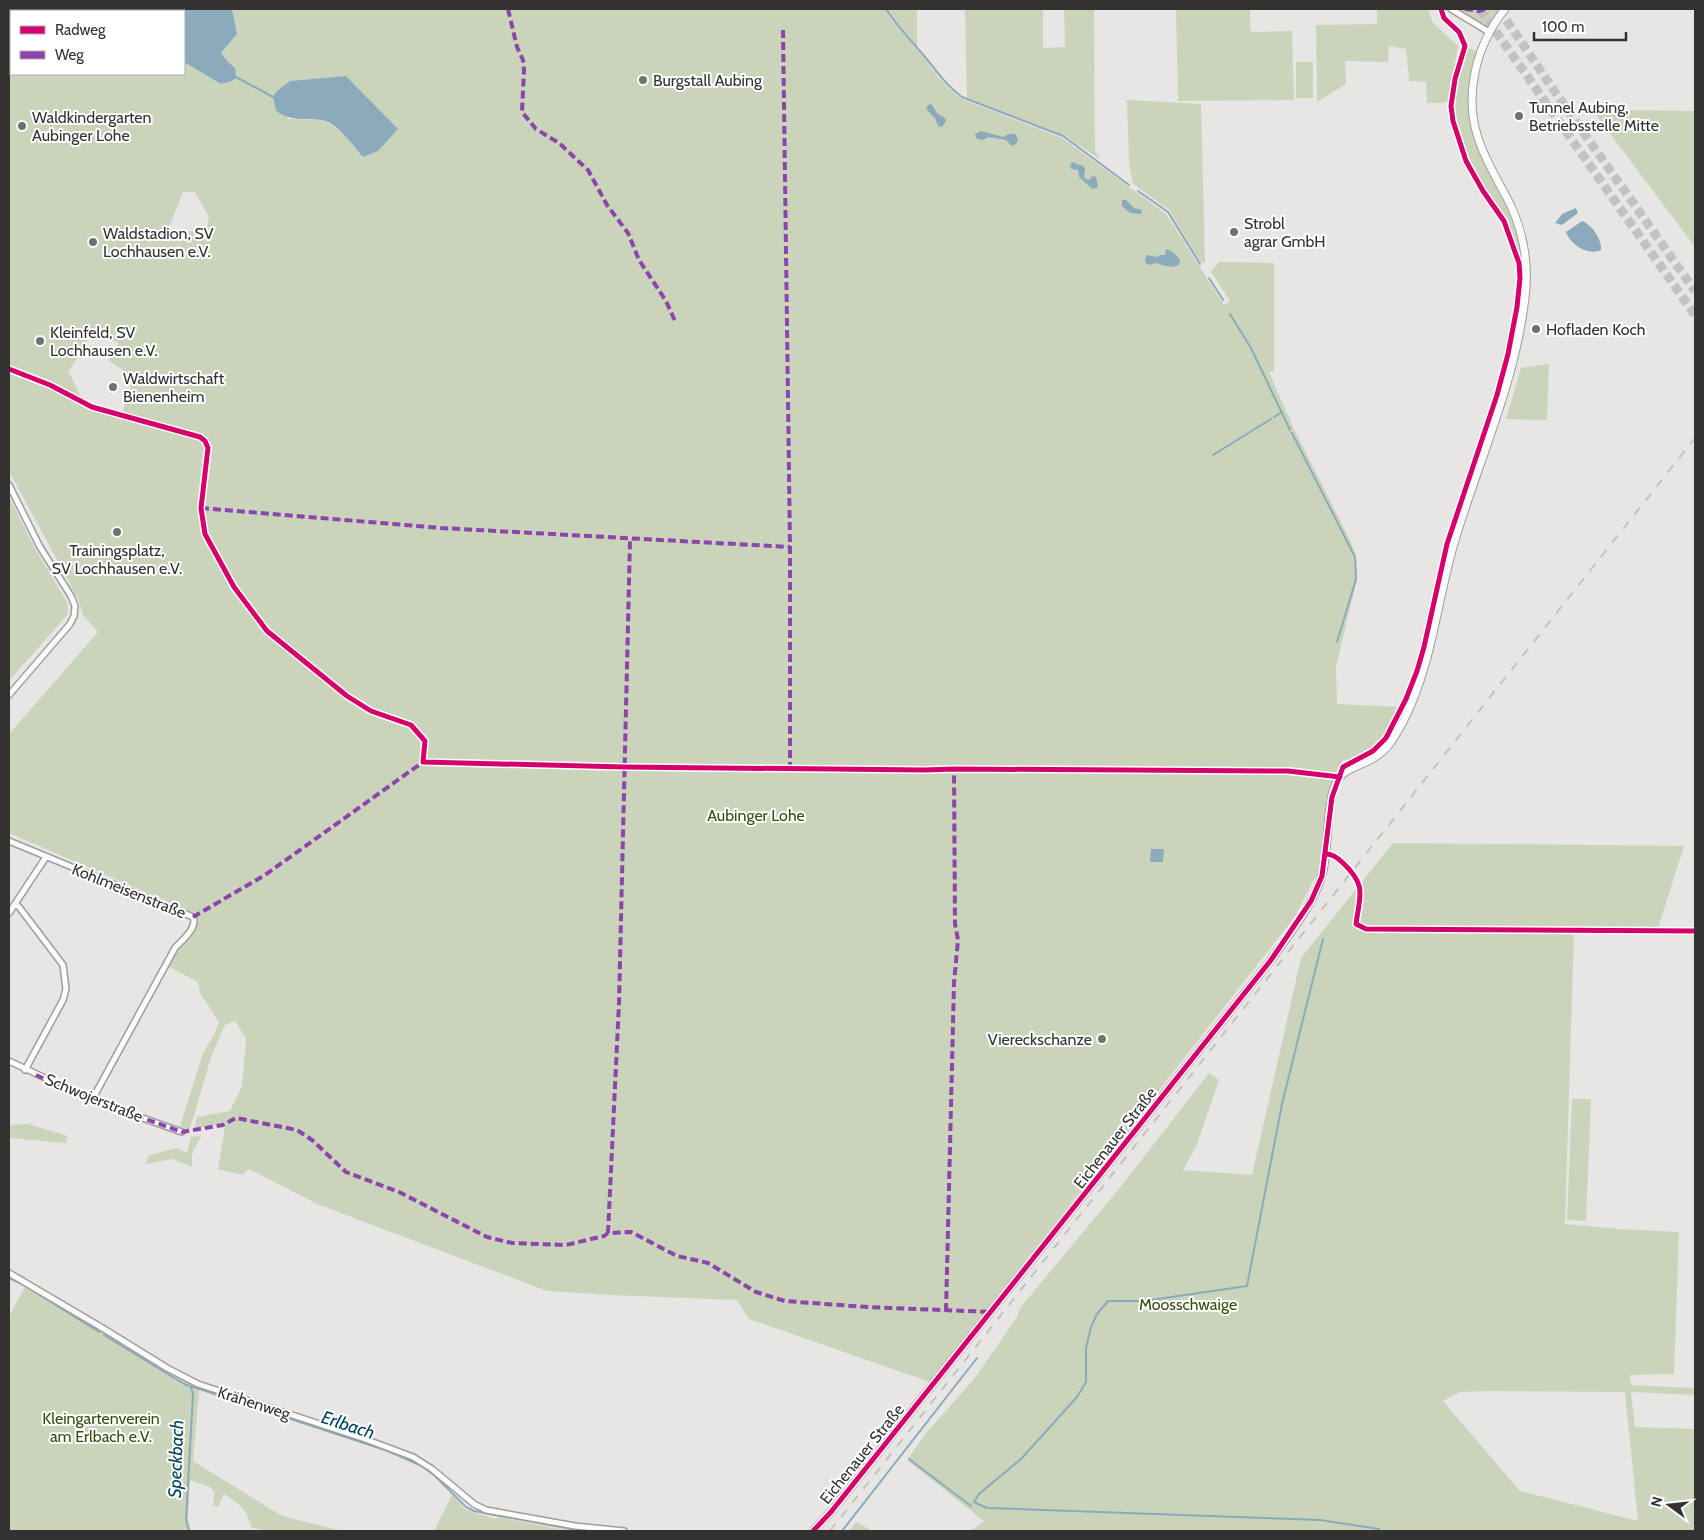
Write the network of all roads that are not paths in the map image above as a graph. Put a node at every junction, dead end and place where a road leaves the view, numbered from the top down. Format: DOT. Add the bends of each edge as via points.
graph roads {
  1 [pos="1451,9"];
  2 [pos="1505,9"];
  3 [pos="1489,32"];
  4 [pos="9,485"];
  5 [pos="9,695"];
  6 [pos="9,841"];
  7 [pos="46,857"];
  8 [pos="15,904"];
  9 [pos="9,913"];
  10 [pos="9,1062"];
  11 [pos="25,1070"];
  12 [pos="92,1100"];
  13 [pos="182,1132"];
  14 [pos="9,1273"];
  15 [pos="624,1531"];
  16 [pos="813,1531"];
  1 -- 3 [label="street"];
  2 -- 3 [label="street, Eichenauer Straße"];
  3 -- 16 [label="street, Eichenauer Straße" via="1474,77 1472,108 1479,143 1518,225 1525,254 1525,296 1504,395 1452,549 1424,673 1408,710 1386,749 1340,777 1332,797 1322,876 1311,901 1272,960"];
  4 -- 5 [label="street" via="75,606 70,624"];
  6 -- 7 [label="street, Kohlmeisenstraße"];
  7 -- 8 [label="street"];
  7 -- 12 [label="street, Kohlmeisenstraße" via="193,917 195,921 175,948"];
  8 -- 9 [label="street"];
  8 -- 11 [label="street" via="64,965 66,978 63,1000"];
  10 -- 11 [label="street, Schwojerstraße"];
  11 -- 12 [label="street, Schwojerstraße"];
  12 -- 13 [label="street, Schwojerstraße"];
  14 -- 15 [label="street, Krähenweg" via="198,1384 413,1457 486,1510"];
}
